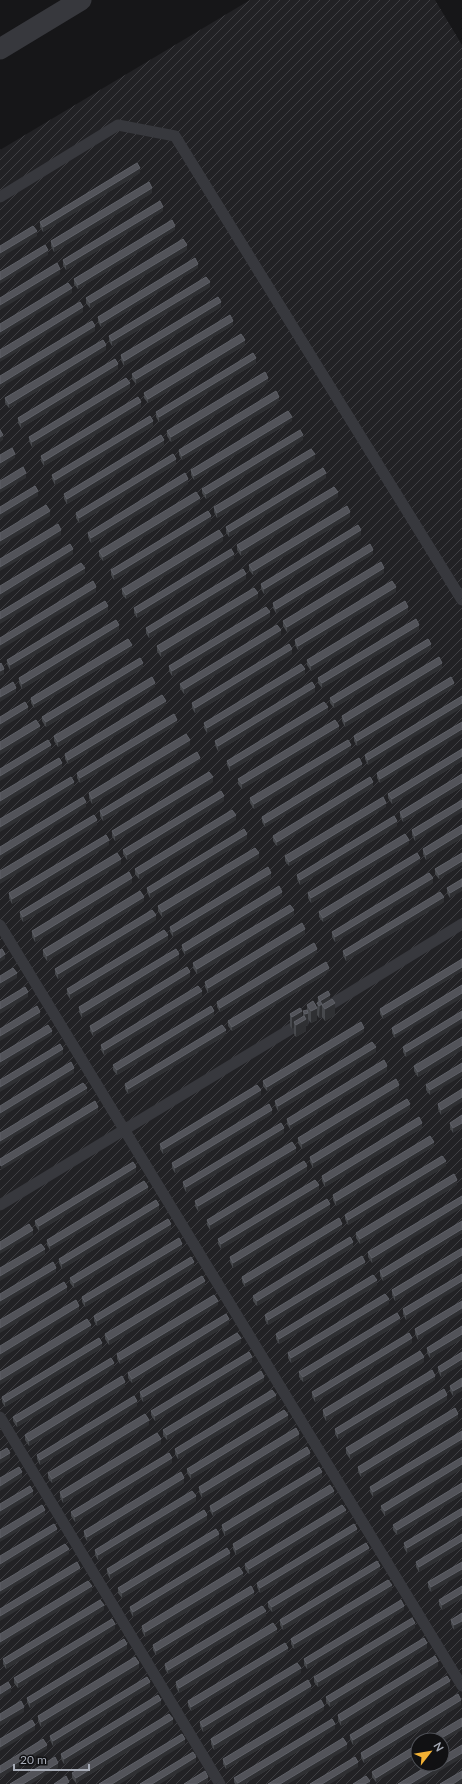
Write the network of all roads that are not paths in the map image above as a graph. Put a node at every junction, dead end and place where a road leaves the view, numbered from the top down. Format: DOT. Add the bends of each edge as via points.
graph roads {
  1 [pos="82,0"];
  2 [pos="0,49"];
  3 [pos="0,197"];
  4 [pos="462,600"];
  5 [pos="462,924"];
  6 [pos="0,925"];
  7 [pos="124,1130"];
  8 [pos="0,1205"];
  9 [pos="0,1417"];
  10 [pos="462,1686"];
  11 [pos="220,1784"];
  1 -- 2 [label="street"];
  3 -- 4 [label="lane" via="118,125 175,136"];
  5 -- 7 [label="lane"];
  6 -- 7 [label="lane"];
  7 -- 8 [label="lane"];
  7 -- 10 [label="lane"];
  9 -- 11 [label="lane"];
}
